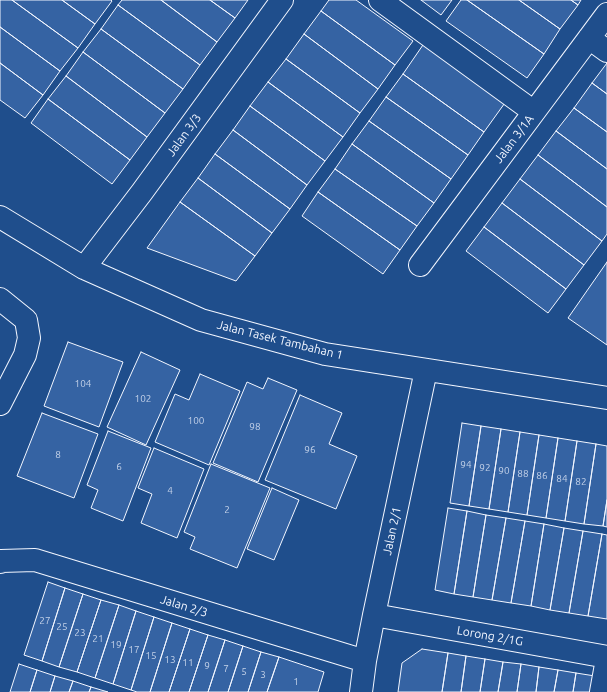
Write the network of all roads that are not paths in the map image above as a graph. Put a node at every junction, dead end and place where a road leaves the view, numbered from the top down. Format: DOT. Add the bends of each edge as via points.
graph roads {
  1 [pos="282,0"];
  2 [pos="380,0"];
  3 [pos="607,14"];
  4 [pos="589,38"];
  5 [pos="607,51"];
  6 [pos="534,112"];
  7 [pos="0,217"];
  8 [pos="420,265"];
  9 [pos="84,268"];
  10 [pos="2,305"];
  11 [pos="426,370"];
  12 [pos="607,398"];
  13 [pos="0,404"];
  14 [pos="1,561"];
  15 [pos="374,615"];
  16 [pos="607,658"];
  17 [pos="365,661"];
  18 [pos="361,692"];
  19 [pos="602,692"];
  1 -- 9 [label="street, Jalan 3/3"];
  2 -- 6 [label="street"];
  3 -- 4 [label="street, Jalan 3/1A"];
  4 -- 5 [label="street"];
  4 -- 6 [label="street, Jalan 3/1A"];
  6 -- 8 [label="street, Jalan 3/1A"];
  7 -- 9 [label="street, Jalan Tasek Tambahan 1"];
  9 -- 11 [label="street, Jalan Tasek Tambahan 1" via="201,320 325,354"];
  10 -- 13 [label="street" via="26,320 29,338 25,355"];
  11 -- 12 [label="street, Jalan Tasek Tambahan 1"];
  11 -- 15 [label="street, Jalan 2/1"];
  14 -- 17 [label="street, Jalan 2/3" via="35,560"];
  15 -- 16 [label="street, Lorong 2/1G"];
  15 -- 17 [label="street, Jalan 2/1"];
  16 -- 19 [label="street"];
  17 -- 18 [label="street, Jalan 2/1"];
}
